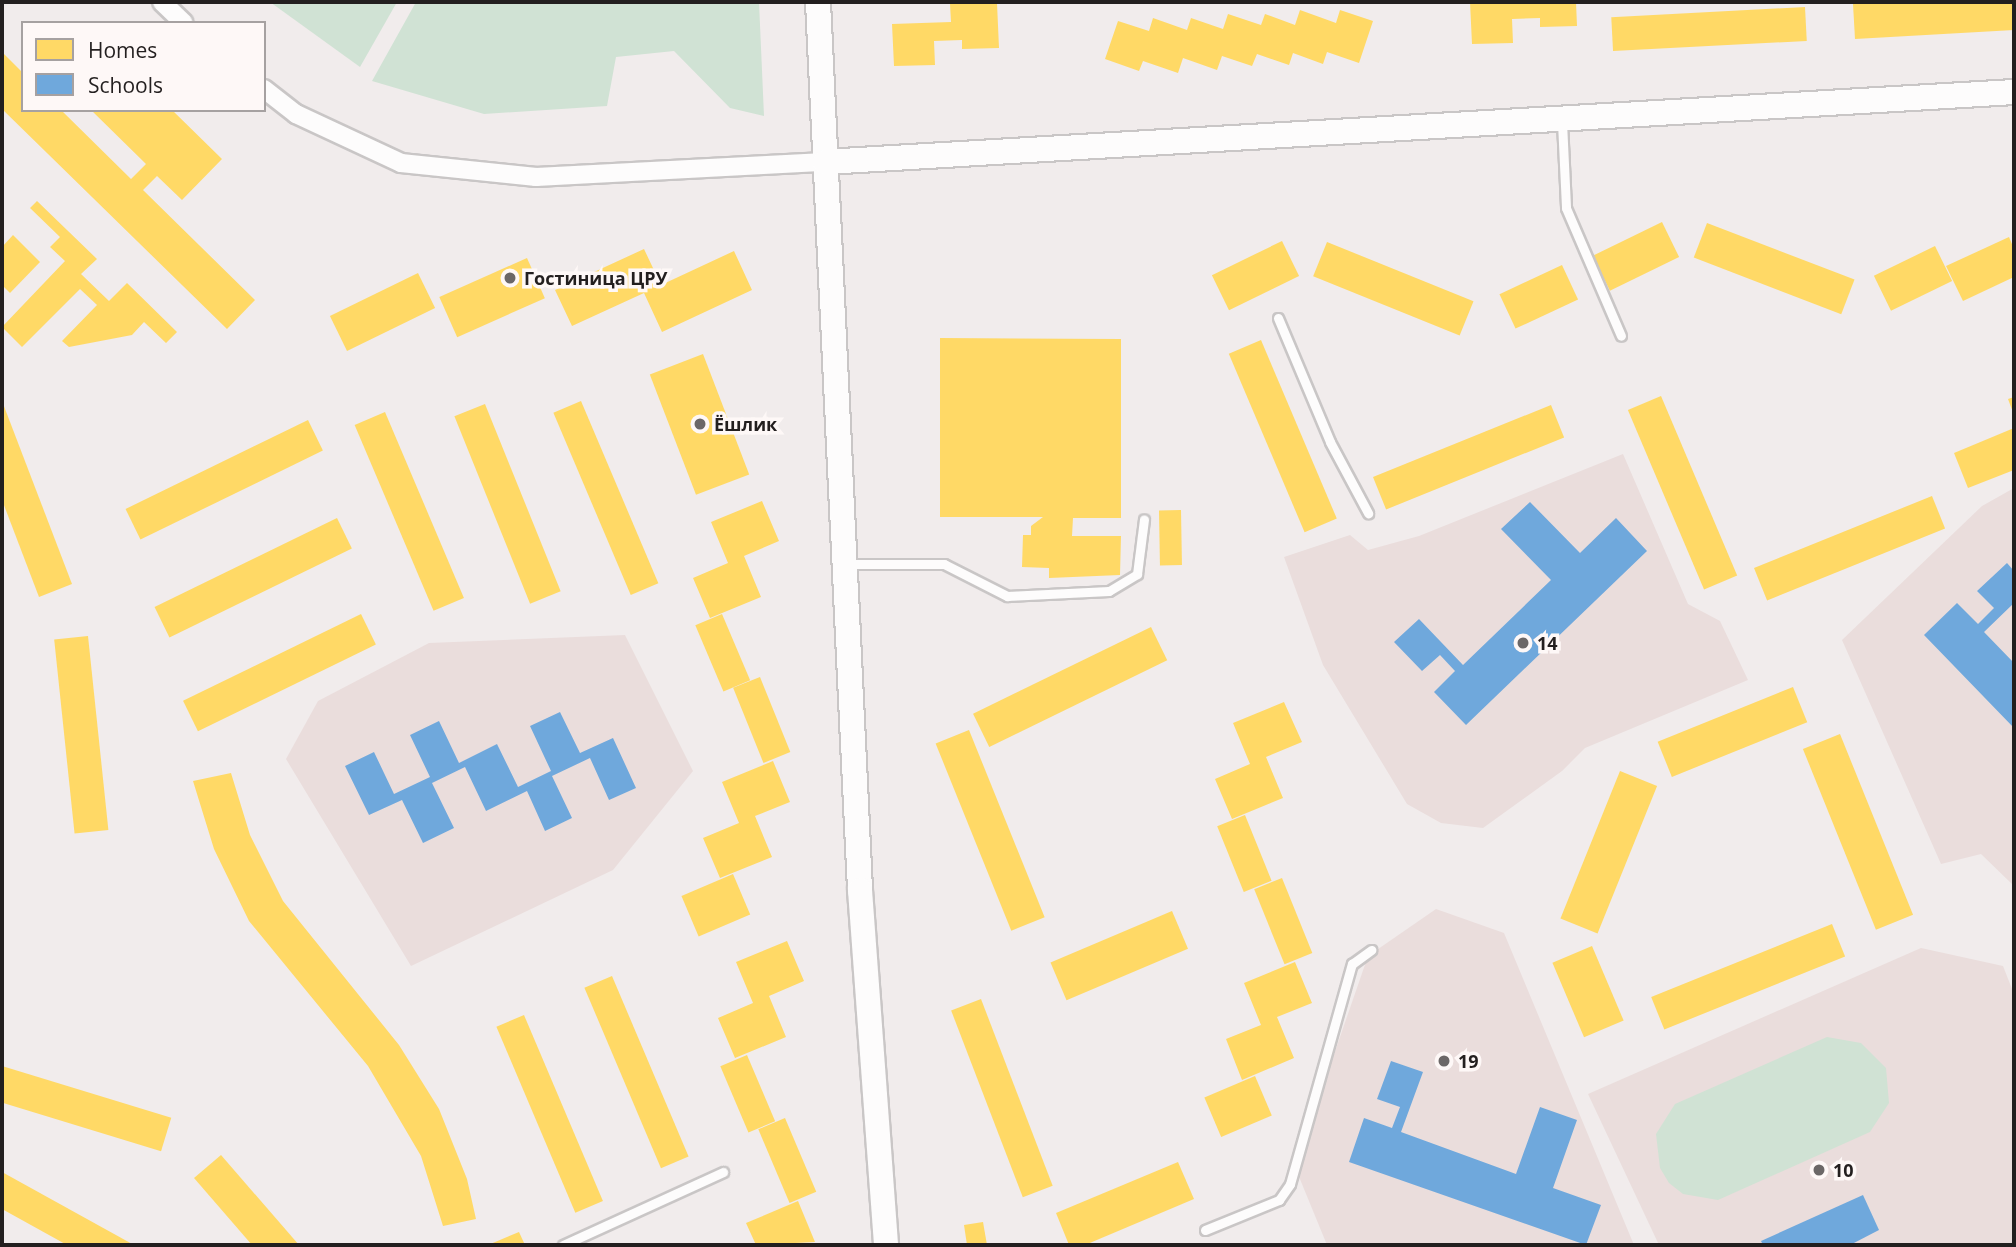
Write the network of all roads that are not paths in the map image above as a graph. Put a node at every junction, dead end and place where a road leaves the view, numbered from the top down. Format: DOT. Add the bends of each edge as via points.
graph roads {
  1 [pos="162,2"];
  2 [pos="818,2"];
  3 [pos="182,21"];
  4 [pos="266,91"];
  5 [pos="2014,92"];
  6 [pos="1562,120"];
  7 [pos="825,162"];
  8 [pos="1278,318"];
  9 [pos="1621,336"];
  10 [pos="1368,513"];
  11 [pos="1144,519"];
  12 [pos="844,564"];
  13 [pos="1371,950"];
  14 [pos="723,1172"];
  15 [pos="1205,1230"];
  16 [pos="563,1245"];
  17 [pos="886,1245"];
  1 -- 3 [label="street"];
  2 -- 7 [label="street"];
  4 -- 7 [label="street" via="296,114 401,163 536,177"];
  5 -- 6 [label="street"];
  6 -- 7 [label="street"];
  6 -- 9 [label="lane" via="1566,208"];
  7 -- 12 [label="street"];
  8 -- 10 [label="lane" via="1330,442"];
  11 -- 12 [label="lane" via="1137,574 1109,592 1007,596 944,564"];
  12 -- 17 [label="street" via="860,890"];
  13 -- 15 [label="lane" via="1352,964 1290,1184 1279,1200"];
  14 -- 16 [label="lane"];
}
